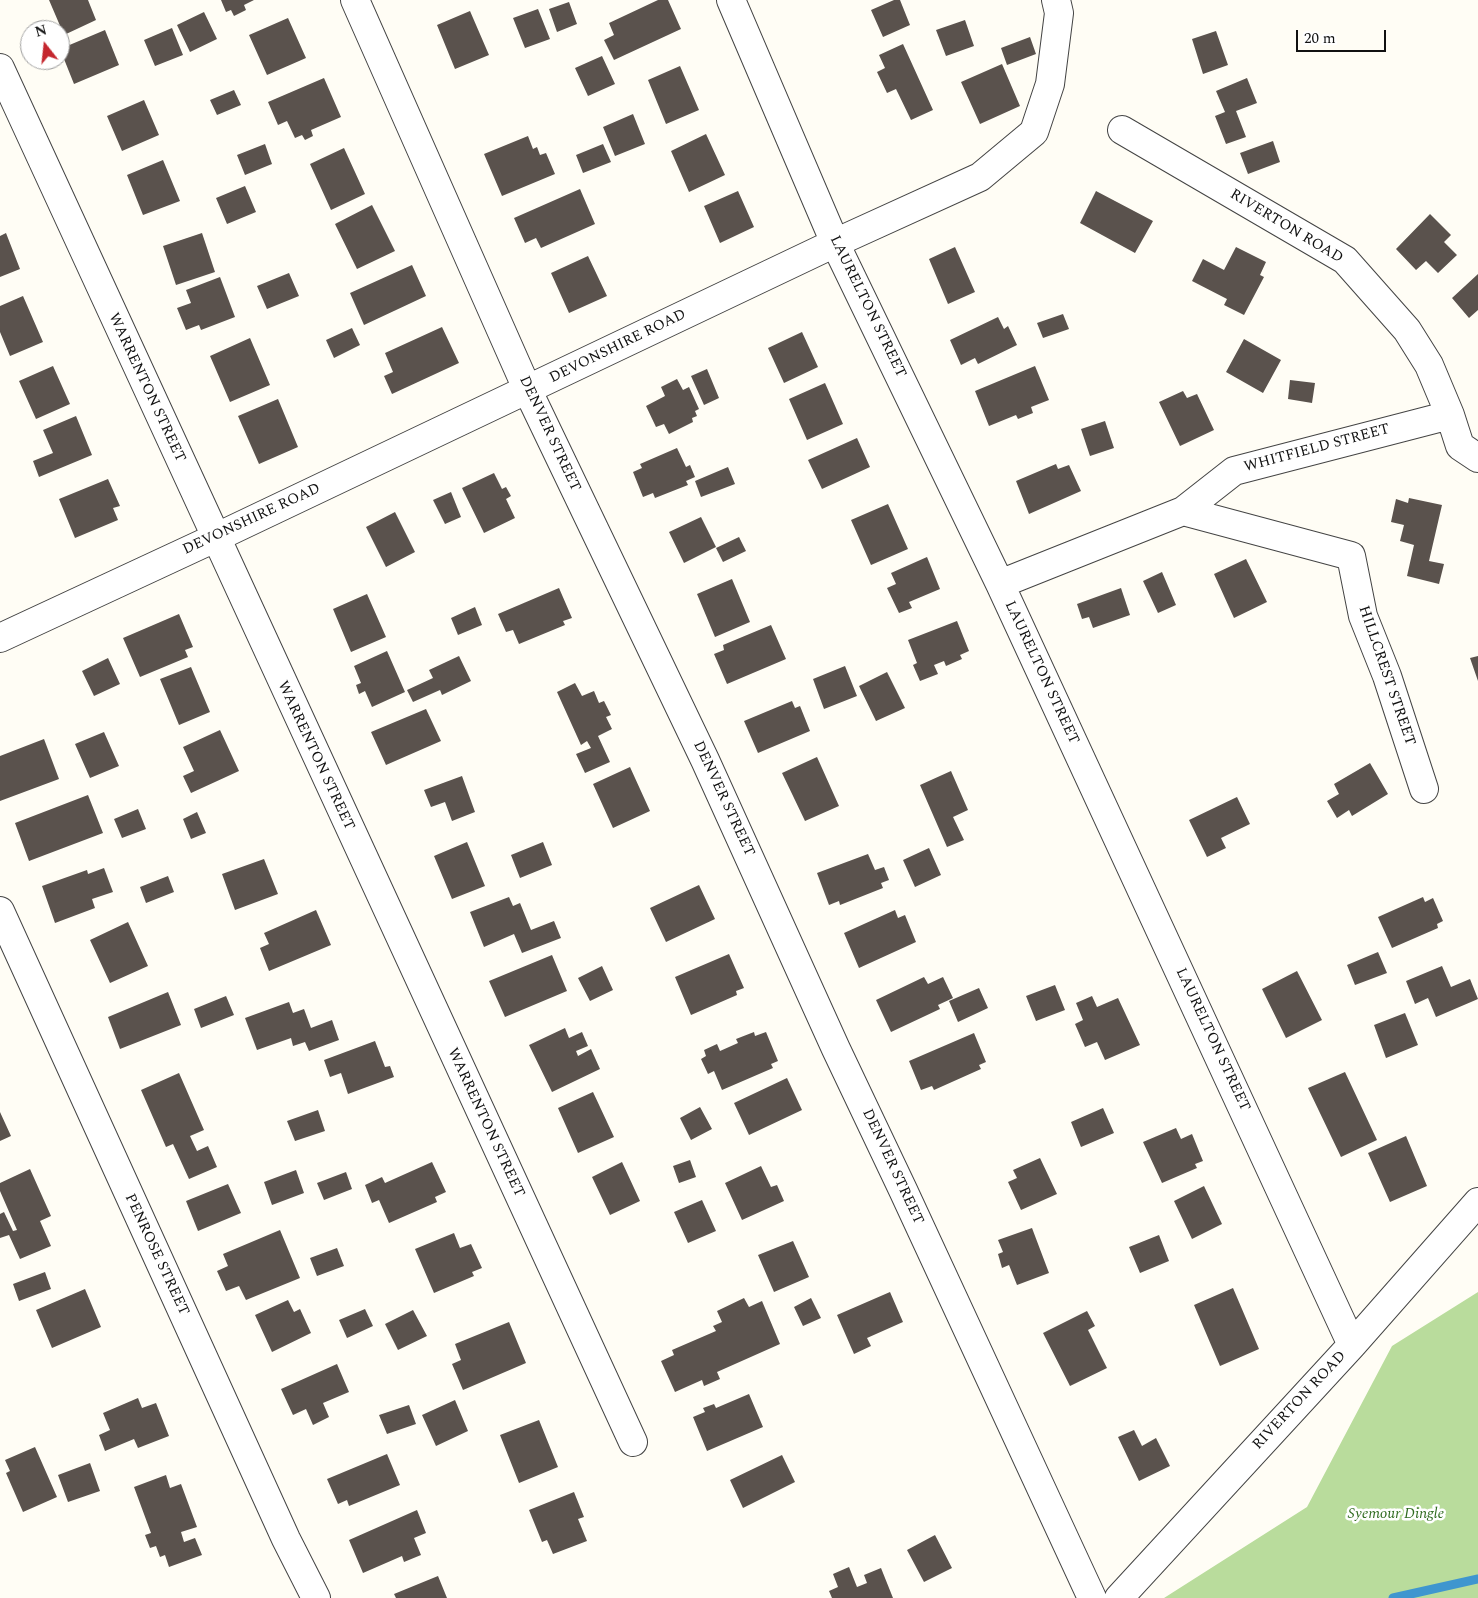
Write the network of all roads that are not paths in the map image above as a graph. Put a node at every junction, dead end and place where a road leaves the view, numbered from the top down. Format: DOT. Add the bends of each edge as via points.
graph roads {
  1 [pos="355,0"];
  2 [pos="731,0"];
  3 [pos="1056,0"];
  4 [pos="0,68"];
  5 [pos="1122,130"];
  6 [pos="835,243"];
  7 [pos="528,390"];
  8 [pos="1450,415"];
  9 [pos="1478,458"];
  10 [pos="1183,511"];
  11 [pos="215,538"];
  12 [pos="1000,584"];
  13 [pos="0,638"];
  14 [pos="1424,789"];
  15 [pos="0,910"];
  16 [pos="1478,1202"];
  17 [pos="1352,1345"];
  18 [pos="633,1442"];
  19 [pos="316,1598"];
  20 [pos="1092,1598"];
  21 [pos="1119,1598"];
  1 -- 7 [label="street, DENVER STREET"];
  2 -- 6 [label="street, LAURELTON STREET"];
  3 -- 6 [label="street, DEVONSHIRE ROAD" via="1059,14 1050,84 1034,132 980,177"];
  4 -- 11 [label="street, WARRENTON STREET"];
  5 -- 8 [label="street, RIVERTON ROAD" via="1345,260 1407,330 1429,365"];
  6 -- 7 [label="street, DEVONSHIRE ROAD"];
  6 -- 12 [label="street, LAURELTON STREET"];
  7 -- 11 [label="street, DEVONSHIRE ROAD"];
  7 -- 20 [label="street, DENVER STREET" via="705,760 836,1050"];
  8 -- 9 [label="street, RIVERTON ROAD" via="1460,446"];
  8 -- 10 [label="street, WHITFIELD STREET" via="1234,471"];
  10 -- 12 [label="street, WHITFIELD STREET"];
  10 -- 14 [label="street, HILLCREST STREET" via="1351,556 1363,616 1387,676"];
  11 -- 13 [label="street, DEVONSHIRE ROAD"];
  11 -- 18 [label="street, WARRENTON STREET"];
  12 -- 17 [label="street, LAURELTON STREET"];
  15 -- 19 [label="street, PENROSE STREET"];
  16 -- 17 [label="street, RIVERTON ROAD"];
  17 -- 21 [label="street, RIVERTON ROAD"];
}
